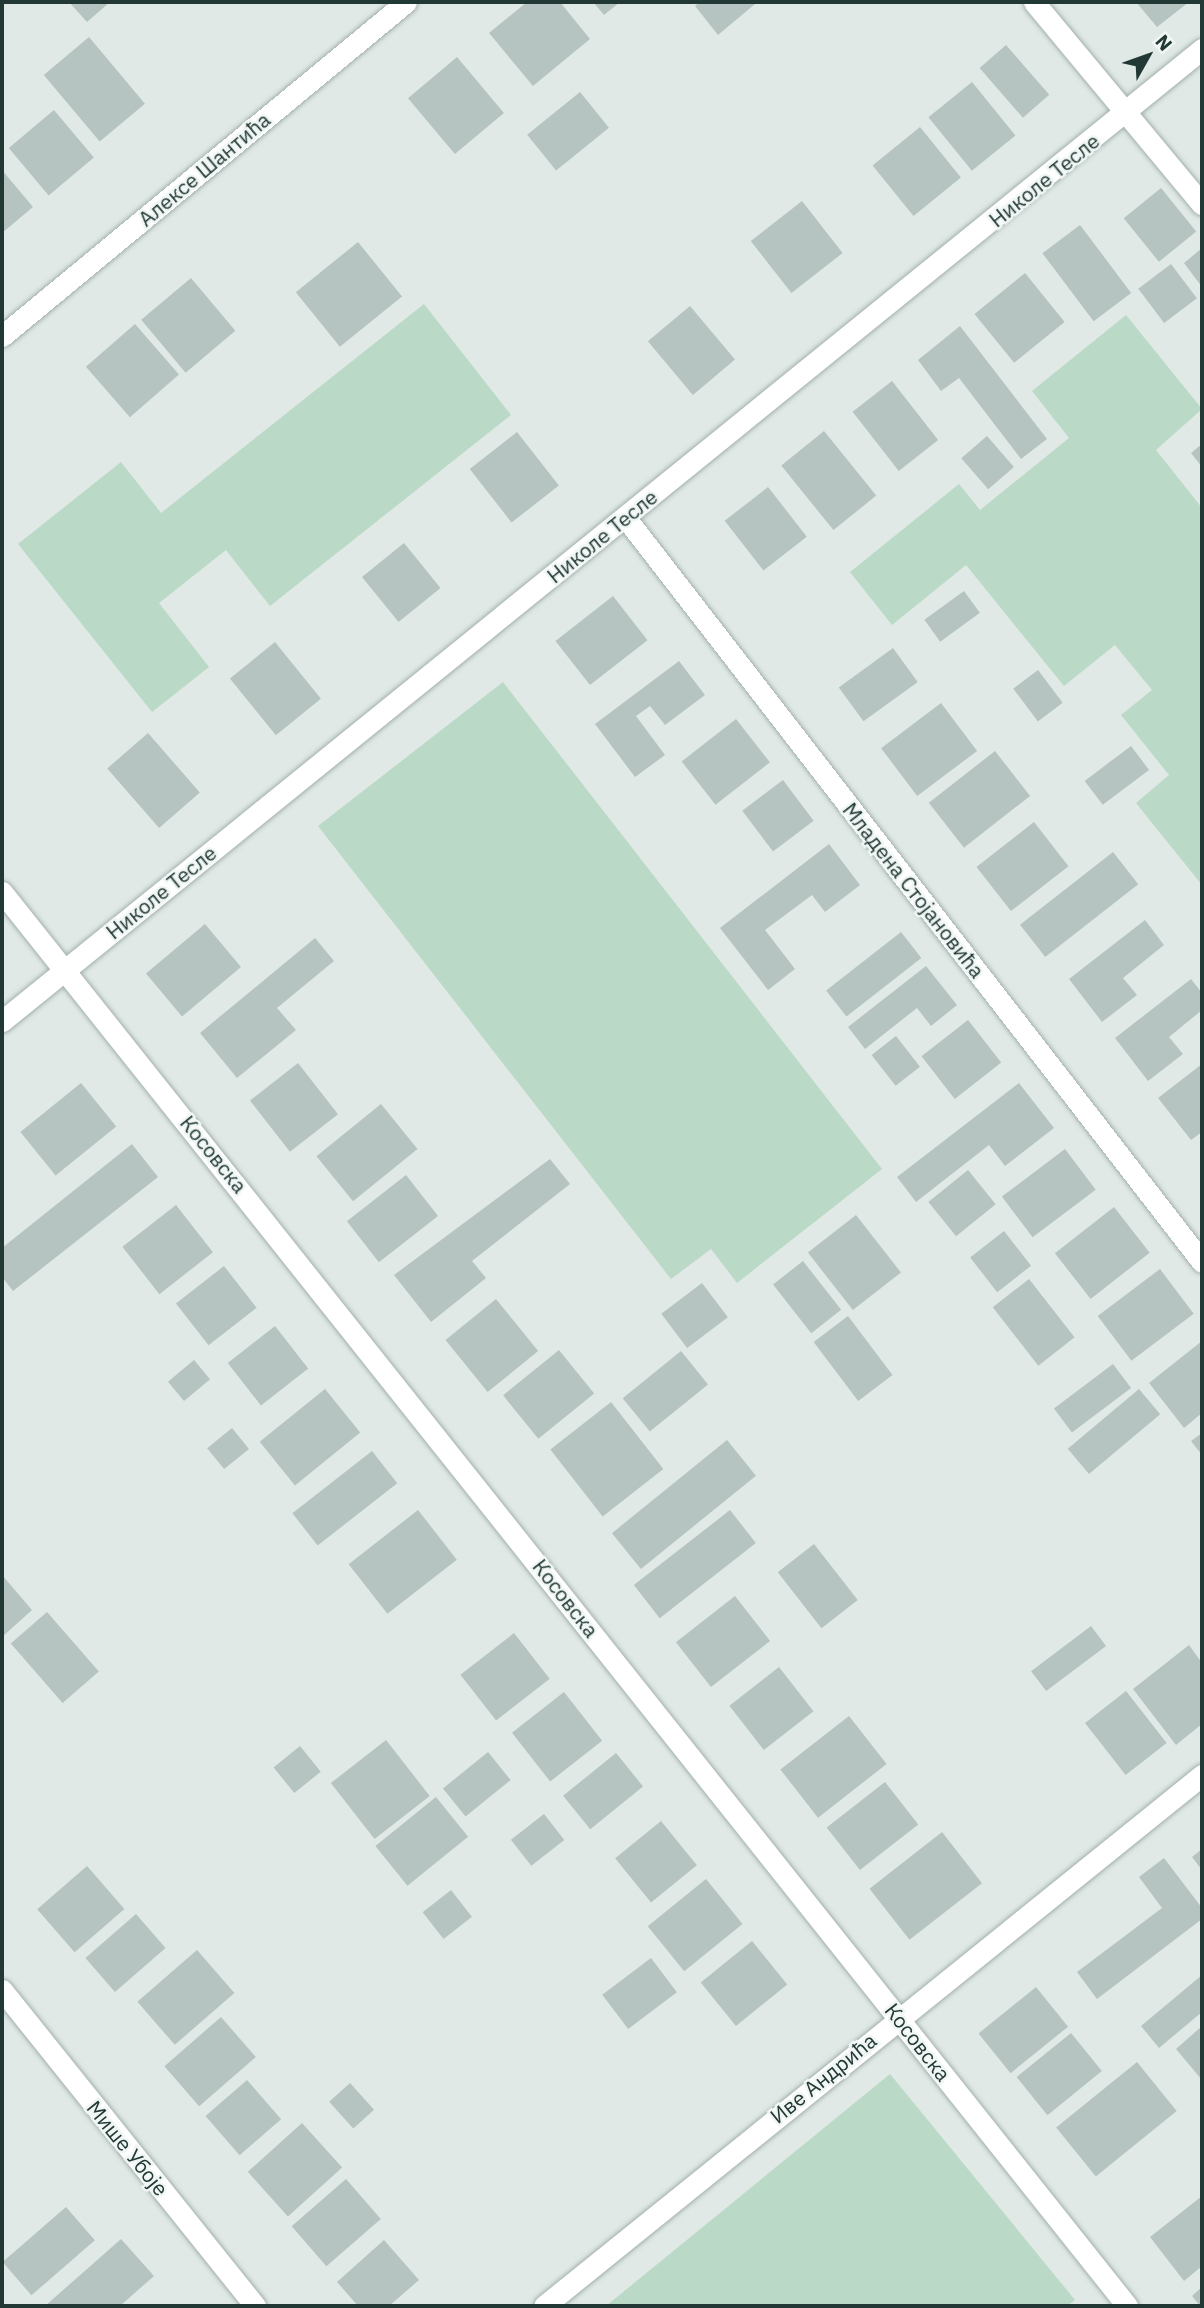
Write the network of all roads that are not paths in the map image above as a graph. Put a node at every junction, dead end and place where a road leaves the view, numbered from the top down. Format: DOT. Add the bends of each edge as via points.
graph roads {
  1 [pos="406,2"];
  2 [pos="1034,2"];
  3 [pos="1202,49"];
  4 [pos="1125,114"];
  5 [pos="1202,204"];
  6 [pos="2,336"];
  7 [pos="625,517"];
  8 [pos="2,892"];
  9 [pos="65,969"];
  10 [pos="2,1021"];
  11 [pos="1202,1262"];
  12 [pos="1202,1775"];
  13 [pos="2,1990"];
  14 [pos="898,2017"];
  15 [pos="255,2306"];
  16 [pos="544,2306"];
  17 [pos="1127,2306"];
  1 -- 6 [label="street, Алексе Шантића"];
  2 -- 4 [label="street"];
  3 -- 4 [label="street, Николе Тесле"];
  4 -- 5 [label="street"];
  4 -- 7 [label="street, Николе Тесле"];
  7 -- 9 [label="street, Николе Тесле"];
  7 -- 11 [label="street, Младена Стојановића"];
  8 -- 9 [label="street, Косовска"];
  9 -- 10 [label="street, Николе Тесле"];
  9 -- 14 [label="street, Косовска"];
  12 -- 14 [label="street, Иве Андрића"];
  13 -- 15 [label="street, Мише Убоје"];
  14 -- 16 [label="street, Иве Андрића"];
  14 -- 17 [label="street, Косовска"];
}
